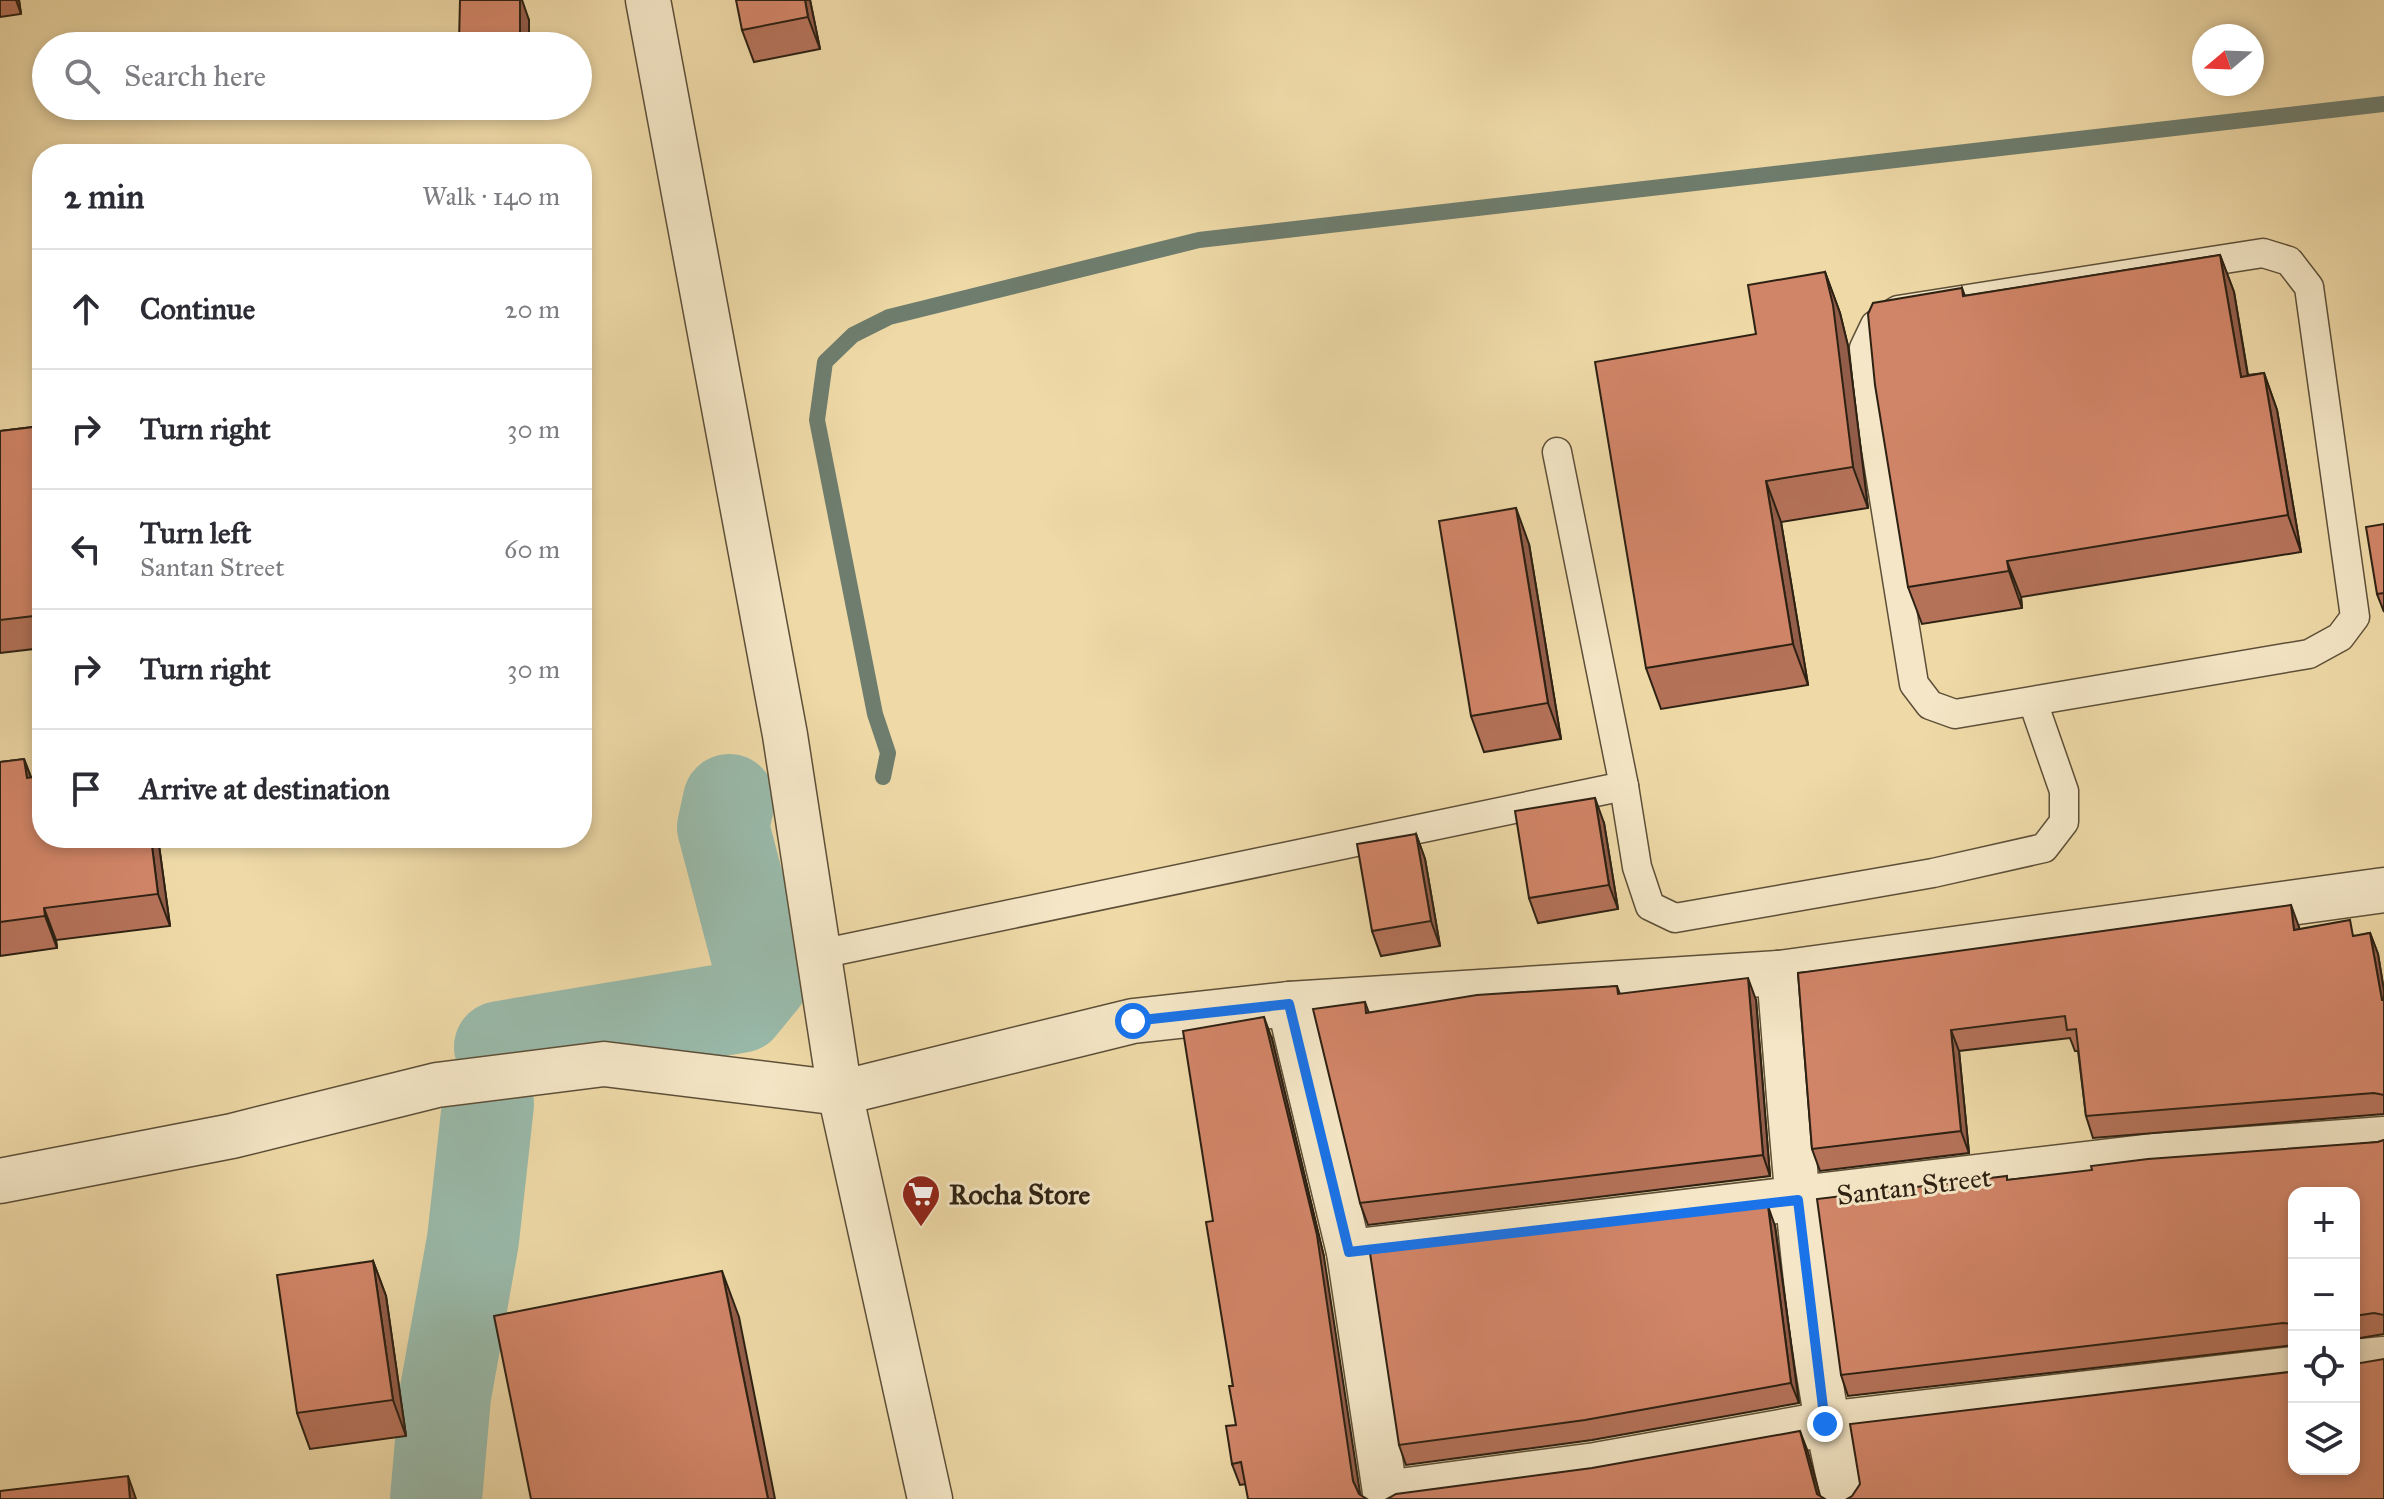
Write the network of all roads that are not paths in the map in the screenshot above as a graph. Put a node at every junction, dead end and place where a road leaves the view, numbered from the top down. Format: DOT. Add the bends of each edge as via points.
graph roads {
  1 [pos="648,0"];
  2 [pos="1557,452"];
  3 [pos="2033,702"];
  4 [pos="1624,786"];
  5 [pos="2381,892"];
  6 [pos="820,954"];
  7 [pos="1779,973"];
  8 [pos="1289,1004"];
  9 [pos="840,1093"];
  10 [pos="2384,1139"];
  11 [pos="0,1181"];
  12 [pos="1798,1200"];
  13 [pos="1349,1252"];
  14 [pos="2384,1359"];
  15 [pos="2360,1361"];
  16 [pos="2288,1370"];
  17 [pos="1825,1424"];
  18 [pos="1599,1482"];
  19 [pos="1386,1496"];
  20 [pos="930,1499"];
  21 [pos="1844,1499"];
  1 -- 6 [label="street" via="785,735"];
  2 -- 4 [label="lane"];
  3 -- 3 [label="lane" via="1955,714 1930,705 1914,684 1865,363 1864,348 1875,325 1898,310 2263,253 2289,261 2309,287 2355,617 2340,637 2309,654"];
  3 -- 4 [label="lane" via="2064,791 2064,822 2044,848 1933,873 1675,918 1650,906 1637,867"];
  4 -- 6 [label="lane"];
  5 -- 7 [label="street"];
  6 -- 9 [label="street"];
  7 -- 8 [label="street"];
  7 -- 12 [label="street"];
  8 -- 9 [label="street" via="1133,1021"];
  8 -- 13 [label="street"];
  9 -- 11 [label="street" via="604,1064 437,1085 232,1136"];
  9 -- 20 [label="street"];
  10 -- 12 [label="street, Santan Street" via="2153,1156"];
  12 -- 13 [label="street, Santan Street"];
  12 -- 17 [label="street"];
  13 -- 19 [label="street"];
  14 -- 15 [label="street"];
  16 -- 17 [label="street"];
  17 -- 18 [label="street"];
  17 -- 21 [label="street"];
  18 -- 19 [label="street"];
}
